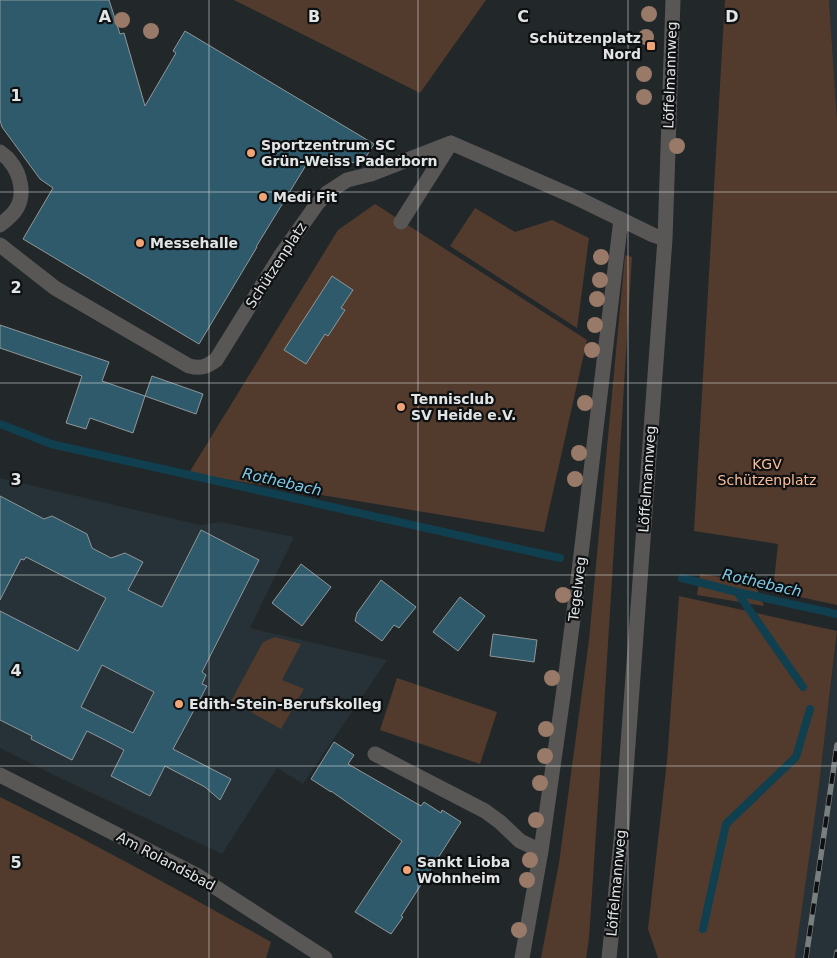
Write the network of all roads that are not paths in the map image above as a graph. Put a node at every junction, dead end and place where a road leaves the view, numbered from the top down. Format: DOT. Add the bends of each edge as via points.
graph roads {
  1 [pos="673,0"];
  2 [pos="451,143"];
  3 [pos="0,152"];
  4 [pos="621,219"];
  5 [pos="401,222"];
  6 [pos="0,224"];
  7 [pos="665,239"];
  8 [pos="0,245"];
  9 [pos="375,754"];
  10 [pos="0,775"];
  11 [pos="541,851"];
  12 [pos="325,958"];
  13 [pos="522,958"];
  14 [pos="609,958"];
  1 -- 7 [label="street, Löffelmannweg"];
  2 -- 4 [label="street"];
  2 -- 5 [label="street"];
  2 -- 8 [label="street, Schützenplatz" via="348,180 327,193 281,255 216,360 208,366 197,368 172,357 55,288"];
  3 -- 6 [label="street" via="18,174 22,188 20,202"];
  4 -- 7 [label="street"];
  4 -- 11 [label="street, Tegelweg" via="577,588"];
  7 -- 14 [label="street, Löffelmannweg" via="621,840"];
  9 -- 11 [label="street" via="485,811 520,841"];
  10 -- 12 [label="street, Am Rolandsbad" via="198,876"];
  11 -- 13 [label="street, Tegelweg"];
}
